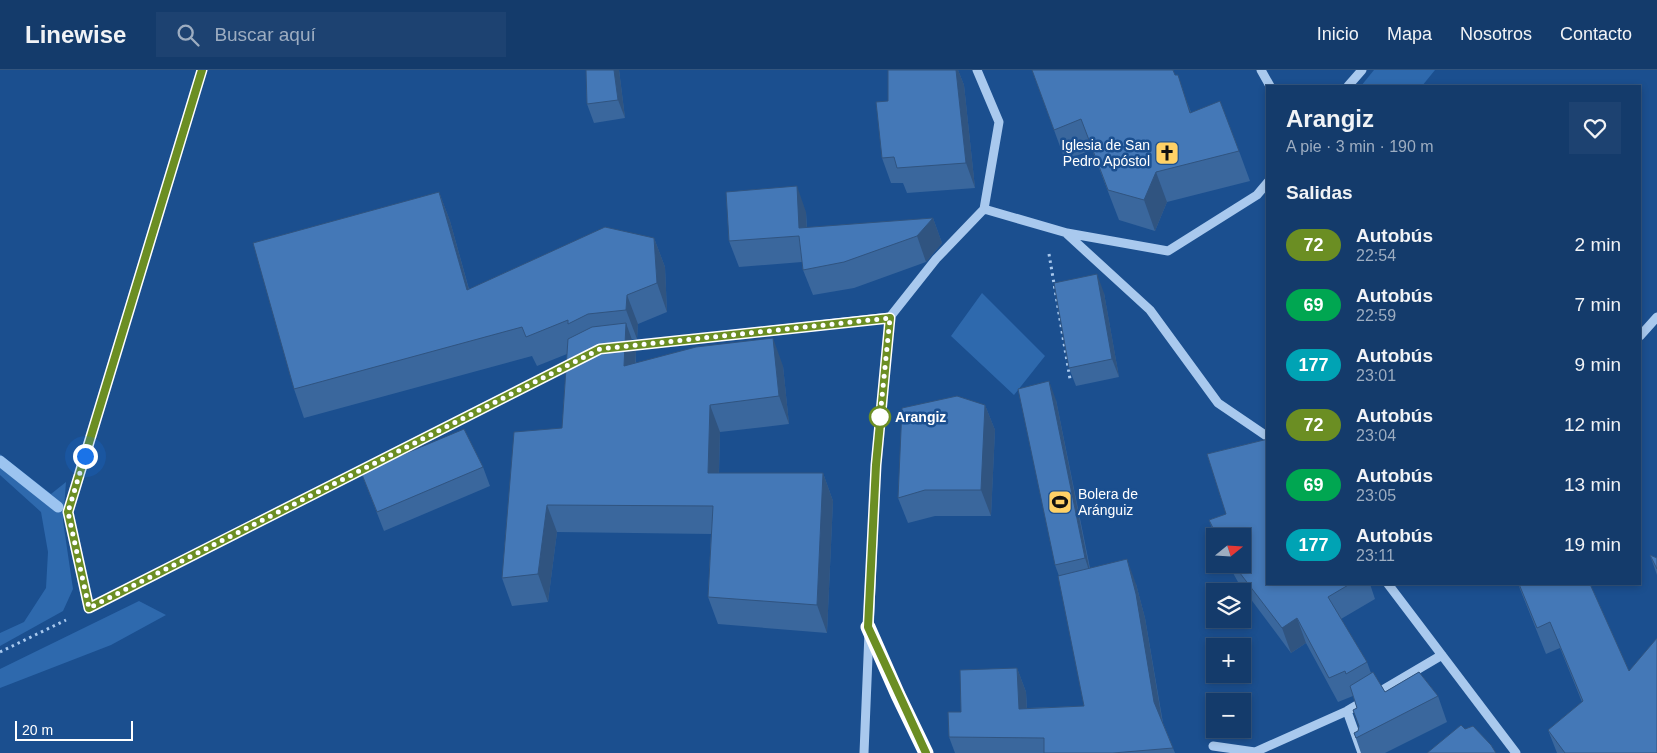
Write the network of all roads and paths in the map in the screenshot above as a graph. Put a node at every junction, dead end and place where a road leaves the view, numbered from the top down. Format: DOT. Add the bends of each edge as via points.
graph roads {
  1 [pos="202,70"];
  2 [pos="977,70"];
  3 [pos="1261,70"];
  4 [pos="1362,70"];
  5 [pos="1269,85"];
  6 [pos="1349,85"];
  7 [pos="1266,184"];
  8 [pos="984,209"];
  9 [pos="1040,225"];
  10 [pos="1067,233"];
  11 [pos="1657,317"];
  12 [pos="890,318"];
  13 [pos="1641,335"];
  14 [pos="610,348"];
  15 [pos="582,358"];
  16 [pos="1070,379"];
  17 [pos="1266,436"];
  18 [pos="1389,585"];
  19 [pos="89,608"];
  20 [pos="868,627"];
  21 [pos="0,652"];
  22 [pos="1442,655"];
  23 [pos="1347,711"];
  24 [pos="1213,746"];
  25 [pos="864,753"];
  26 [pos="926,753"];
  27 [pos="1362,753"];
  28 [pos="1516,753"];
  1 -- 19 [label="street" via="68,512"];
  2 -- 8 [label="street" via="999,122"];
  3 -- 5 [label="street"];
  4 -- 6 [label="street"];
  7 -- 10 [label="street" via="1257,195 1168,251"];
  8 -- 9 [label="street"];
  8 -- 12 [label="street" via="936,259"];
  9 -- 10 [label="street"];
  9 -- 16 [label="path" via="1049,255"];
  10 -- 17 [label="street" via="1150,310 1218,403"];
  11 -- 13 [label="street"];
  12 -- 14 [label="street"];
  12 -- 20 [label="street" via="876,465"];
  15 -- 19 [label="street"];
  18 -- 22 [label="street"];
  19 -- 21 [label="path"];
  20 -- 25 [label="street"];
  20 -- 26 [label="highway"];
  22 -- 23 [label="street"];
  22 -- 28 [label="street"];
  23 -- 24 [label="street" via="1255,752"];
  23 -- 27 [label="street"];
}
